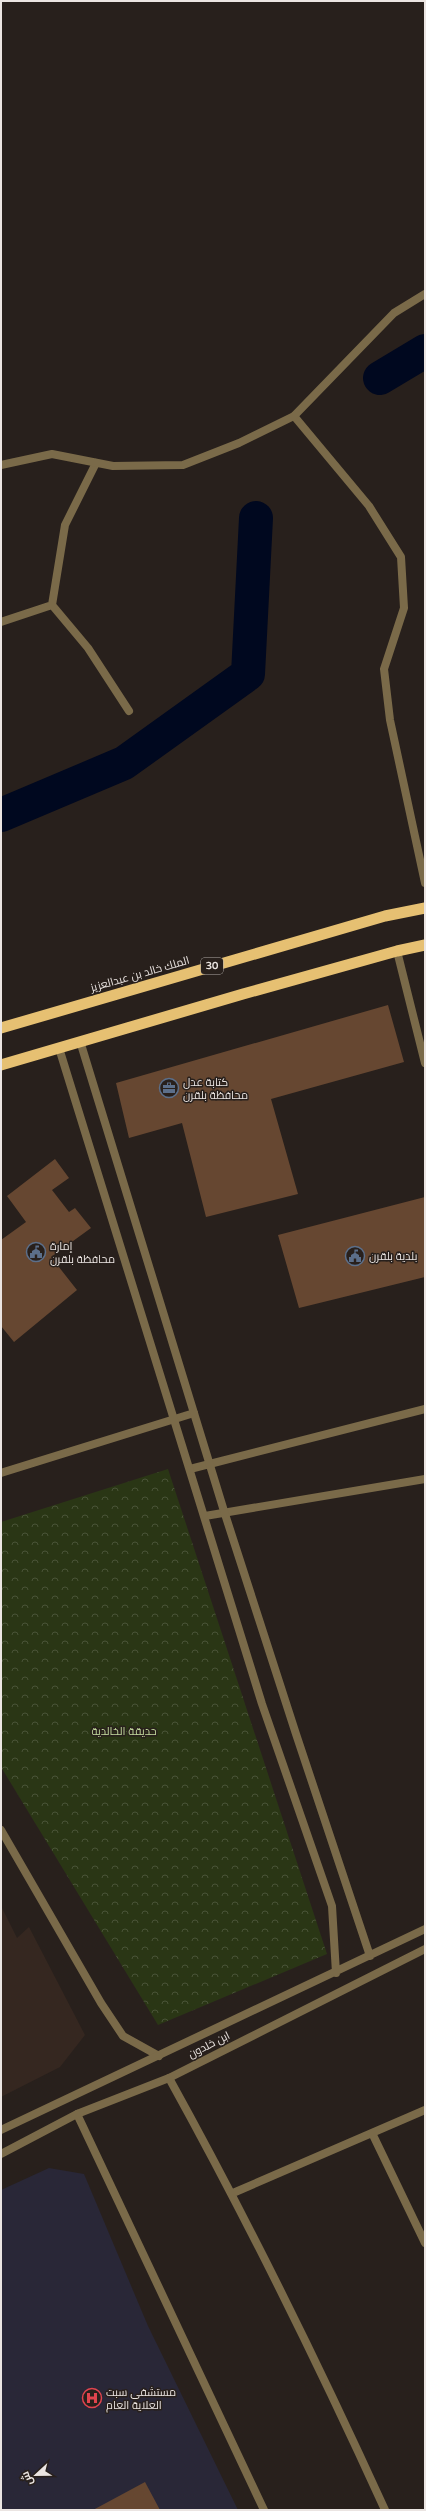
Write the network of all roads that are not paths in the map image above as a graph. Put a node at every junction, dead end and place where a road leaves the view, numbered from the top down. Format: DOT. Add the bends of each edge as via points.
graph roads {
  1 [pos="425,294"];
  2 [pos="294,416"];
  3 [pos="96,463"];
  4 [pos="1,465"];
  5 [pos="52,605"];
  6 [pos="1,622"];
  7 [pos="129,711"];
  8 [pos="425,883"];
  9 [pos="425,908"];
  10 [pos="425,945"];
  11 [pos="397,951"];
  12 [pos="1,1028"];
  13 [pos="80,1042"];
  14 [pos="59,1048"];
  15 [pos="425,1063"];
  16 [pos="1,1065"];
  17 [pos="425,1409"];
  18 [pos="194,1413"];
  19 [pos="175,1421"];
  20 [pos="210,1464"];
  21 [pos="190,1469"];
  22 [pos="1,1473"];
  23 [pos="425,1479"];
  24 [pos="224,1511"];
  25 [pos="205,1516"];
  26 [pos="1,1830"];
  27 [pos="425,1929"];
  28 [pos="425,1949"];
  29 [pos="370,1956"];
  30 [pos="336,1973"];
  31 [pos="159,2056"];
  32 [pos="169,2078"];
  33 [pos="425,2110"];
  34 [pos="77,2114"];
  35 [pos="1,2130"];
  36 [pos="372,2133"];
  37 [pos="1,2154"];
  38 [pos="233,2193"];
  39 [pos="425,2243"];
  40 [pos="264,2510"];
  41 [pos="385,2510"];
  1 -- 2 [label="street" via="394,313"];
  2 -- 3 [label="street" via="239,443 183,465 113,466"];
  2 -- 8 [label="street" via="369,506 401,557 404,608 384,669 390,720"];
  3 -- 4 [label="street" via="52,454"];
  3 -- 5 [label="street" via="65,525"];
  5 -- 6 [label="street"];
  5 -- 7 [label="street" via="88,648"];
  9 -- 12 [label="highway, الملك خالد بن عبدالعزيز / 30" via="377,918"];
  10 -- 11 [label="highway"];
  11 -- 13 [label="highway"];
  11 -- 15 [label="street"];
  13 -- 14 [label="highway"];
  13 -- 18 [label="street"];
  14 -- 16 [label="highway"];
  14 -- 19 [label="street"];
  17 -- 20 [label="street"];
  18 -- 19 [label="street"];
  18 -- 20 [label="street"];
  19 -- 21 [label="street"];
  19 -- 22 [label="street"];
  20 -- 21 [label="street"];
  20 -- 24 [label="street"];
  21 -- 25 [label="street"];
  23 -- 24 [label="street"];
  24 -- 25 [label="street"];
  24 -- 29 [label="street"];
  25 -- 30 [label="street" via="262,1704 332,1906"];
  26 -- 31 [label="street" via="101,2004 123,2036"];
  27 -- 29 [label="street, ابن خلدون"];
  28 -- 32 [label="street, ابن خلدون"];
  29 -- 30 [label="street, ابن خلدون"];
  30 -- 31 [label="street, ابن خلدون"];
  31 -- 35 [label="street, ابن خلدون"];
  32 -- 34 [label="street, ابن خلدون"];
  32 -- 38 [label="street"];
  33 -- 36 [label="street"];
  34 -- 37 [label="street, ابن خلدون"];
  34 -- 40 [label="street"];
  36 -- 38 [label="street"];
  36 -- 39 [label="street"];
  38 -- 41 [label="street" via="343,2416"];
}
